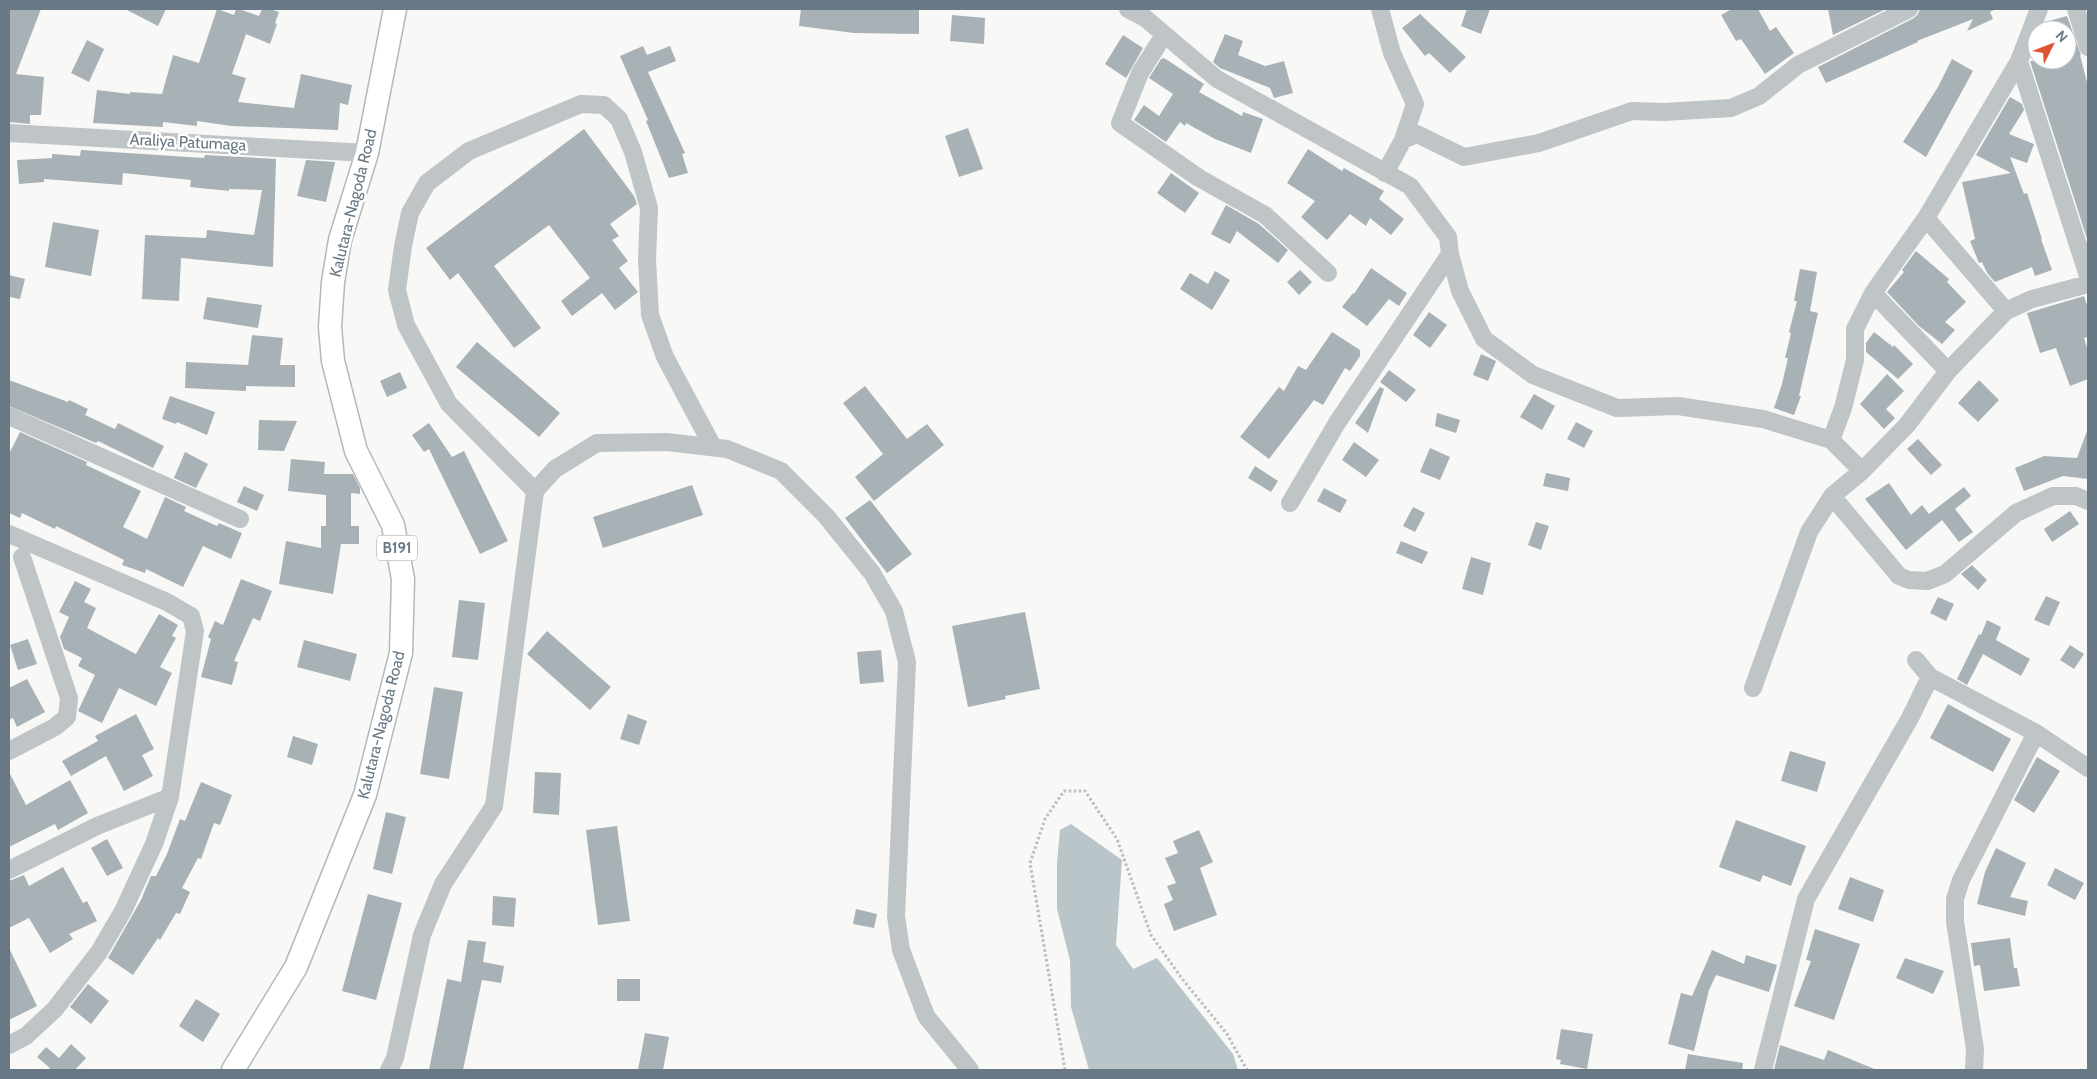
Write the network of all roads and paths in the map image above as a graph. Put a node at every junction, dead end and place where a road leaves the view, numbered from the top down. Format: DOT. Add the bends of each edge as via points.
graph roads {
  1 [pos="395,9"];
  2 [pos="1128,9"];
  3 [pos="1380,9"];
  4 [pos="1909,9"];
  5 [pos="2039,9"];
  6 [pos="2076,9"];
  7 [pos="1164,35"];
  8 [pos="2088,47"];
  9 [pos="2018,61"];
  10 [pos="9,133"];
  11 [pos="1403,140"];
  12 [pos="367,153"];
  13 [pos="1385,172"];
  14 [pos="1926,218"];
  15 [pos="1450,254"];
  16 [pos="1328,272"];
  17 [pos="2088,276"];
  18 [pos="2088,284"];
  19 [pos="1873,293"];
  20 [pos="2006,311"];
  21 [pos="1948,371"];
  22 [pos="9,416"];
  23 [pos="1831,440"];
  24 [pos="713,447"];
  25 [pos="1862,471"];
  26 [pos="535,491"];
  27 [pos="1832,496"];
  28 [pos="2088,500"];
  29 [pos="1290,503"];
  30 [pos="240,519"];
  31 [pos="9,534"];
  32 [pos="20,554"];
  33 [pos="1916,660"];
  34 [pos="1930,677"];
  35 [pos="1753,688"];
  36 [pos="2036,733"];
  37 [pos="9,751"];
  38 [pos="2088,768"];
  39 [pos="170,797"];
  40 [pos="9,870"];
  41 [pos="9,1045"];
  42 [pos="233,1070"];
  43 [pos="389,1070"];
  44 [pos="970,1070"];
  45 [pos="1065,1070"];
  46 [pos="1247,1070"];
  47 [pos="1763,1070"];
  48 [pos="1974,1070"];
  1 -- 12 [label="main road, Kalutara-Nagoda Road / B191"];
  2 -- 7 [label="street" via="1145,18"];
  3 -- 11 [label="street" via="1392,53 1415,104"];
  4 -- 11 [label="street" via="1798,66 1759,96 1731,108 1632,111 1539,143 1464,157 1417,134"];
  5 -- 9 [label="street"];
  6 -- 8 [label="street"];
  7 -- 13 [label="street" via="1217,79"];
  7 -- 16 [label="street" via="1140,74 1120,123 1199,178 1265,215"];
  9 -- 14 [label="street"];
  9 -- 17 [label="street"];
  10 -- 12 [label="street, Araliya Patumaga"];
  11 -- 13 [label="street"];
  12 -- 42 [label="main road, Kalutara-Nagoda Road / B191" via="340,240 330,327 333,361 356,451 393,524 403,579 401,654 365,795 296,967"];
  13 -- 15 [label="street" via="1410,186 1448,237"];
  14 -- 19 [label="street"];
  14 -- 20 [label="street"];
  15 -- 23 [label="street" via="1460,291 1484,339 1533,375 1617,408 1678,406 1763,420"];
  15 -- 29 [label="street" via="1337,423"];
  18 -- 20 [label="street" via="2032,299"];
  19 -- 21 [label="street"];
  19 -- 23 [label="street" via="1856,329 1855,360 1844,408"];
  20 -- 21 [label="street"];
  21 -- 25 [label="street" via="1907,425"];
  22 -- 30 [label="street"];
  23 -- 25 [label="street"];
  24 -- 26 [label="street" via="667,442 597,443 555,469"];
  24 -- 26 [label="street" via="665,358 650,315 649,208 633,152 619,119 604,105 581,104 468,151 427,183 410,213 397,290 406,325 449,404"];
  24 -- 44 [label="street" via="781,471 826,516 872,573 894,611 907,662 896,916 901,950 926,1016"];
  25 -- 27 [label="street"];
  26 -- 43 [label="street" via="494,806 443,884 422,935 395,1058"];
  27 -- 28 [label="street" via="1899,576 1927,581 1945,574 2016,513 2053,496 2076,496"];
  27 -- 35 [label="street" via="1809,532"];
  31 -- 32 [label="street"];
  32 -- 37 [label="street" via="68,698 67,717"];
  32 -- 39 [label="street" via="167,602 191,616 195,631"];
  33 -- 34 [label="street"];
  34 -- 36 [label="street"];
  34 -- 47 [label="street" via="1910,718 1806,899"];
  36 -- 38 [label="street"];
  36 -- 48 [label="street" via="1961,880 1955,899 1955,922 1975,1048"];
  39 -- 40 [label="street" via="98,826"];
  39 -- 41 [label="street" via="150,853 123,911 99,952 55,1009 26,1036"];
  45 -- 46 [label="path" via="1030,863 1045,819 1064,791 1085,791 1117,839 1151,935 1227,1034"];
}
